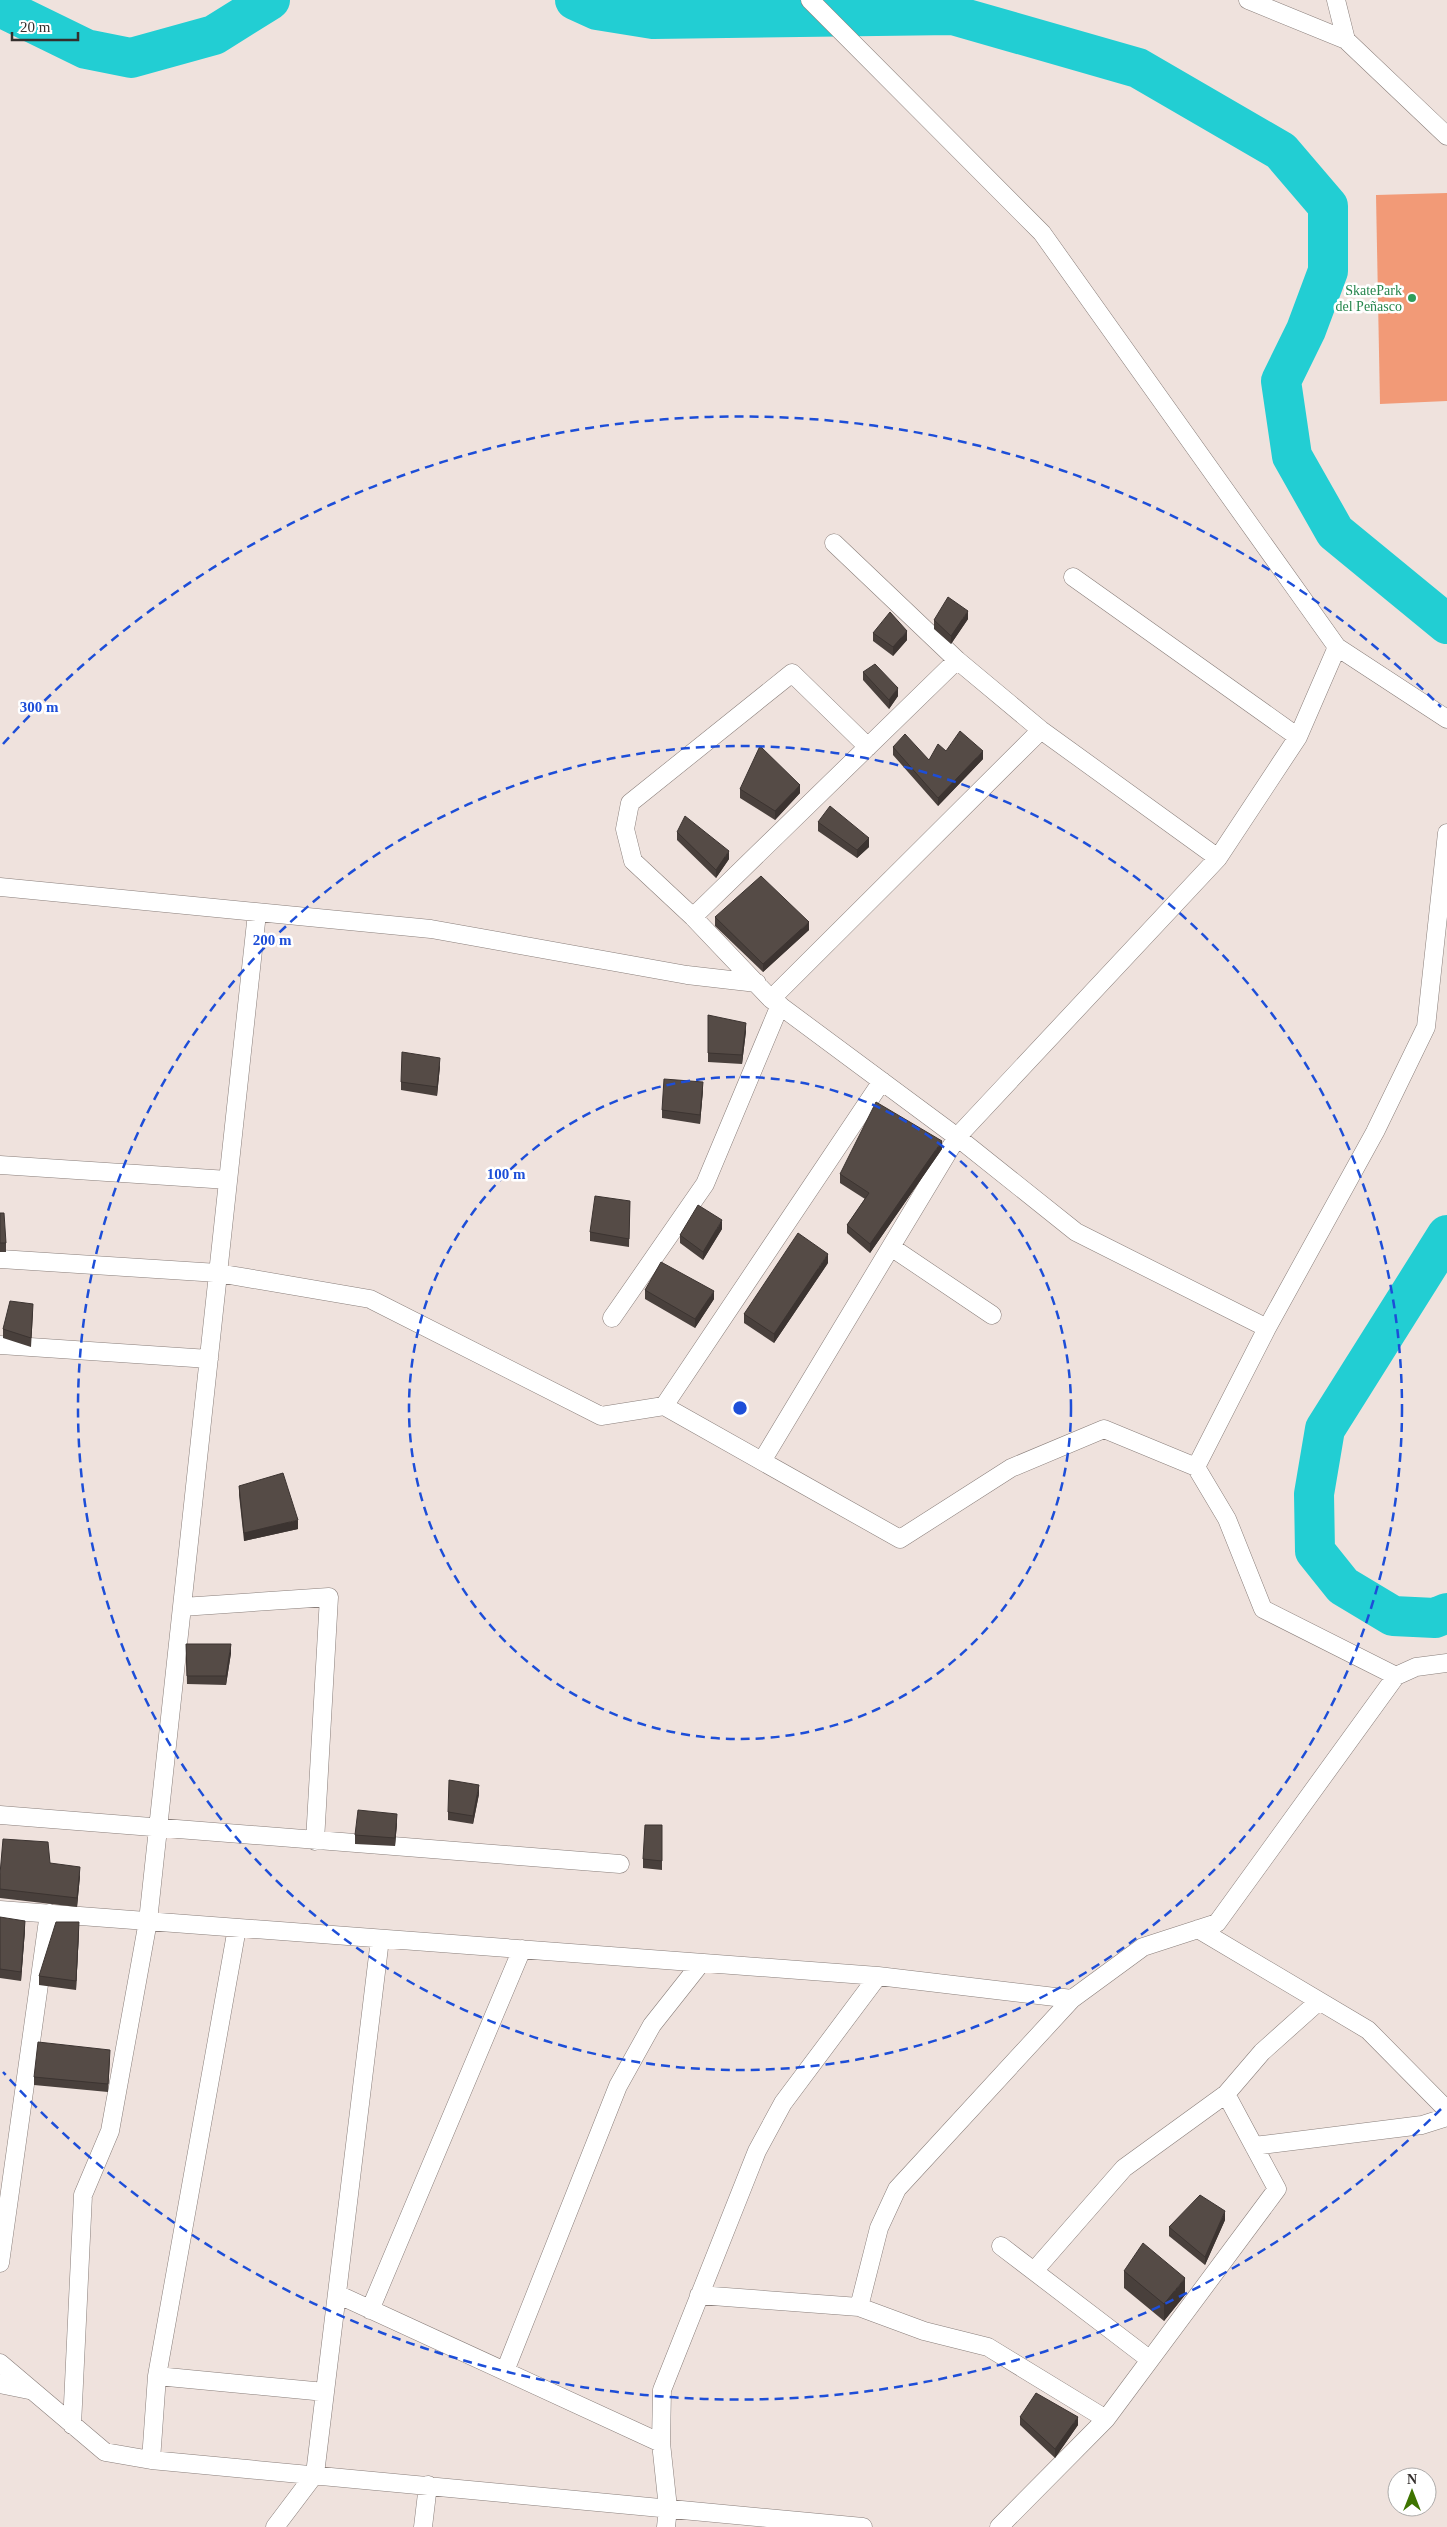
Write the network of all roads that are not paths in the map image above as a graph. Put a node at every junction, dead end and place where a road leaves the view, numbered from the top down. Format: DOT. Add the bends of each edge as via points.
graph roads {
  1 [pos="810,0"];
  2 [pos="1248,0"];
  3 [pos="1336,0"];
  4 [pos="1346,40"];
  5 [pos="1447,136"];
  6 [pos="834,543"];
  7 [pos="1073,577"];
  8 [pos="1337,647"];
  9 [pos="957,660"];
  10 [pos="1447,719"];
  11 [pos="1041,730"];
  12 [pos="1298,738"];
  13 [pos="868,747"];
  14 [pos="1447,833"];
  15 [pos="1218,858"];
  16 [pos="0,887"];
  17 [pos="257,913"];
  18 [pos="693,917"];
  19 [pos="756,983"];
  20 [pos="776,1002"];
  21 [pos="882,1081"];
  22 [pos="957,1137"];
  23 [pos="0,1165"];
  24 [pos="228,1180"];
  25 [pos="890,1248"];
  26 [pos="0,1259"];
  27 [pos="218,1273"];
  28 [pos="992,1315"];
  29 [pos="612,1318"];
  30 [pos="1266,1328"];
  31 [pos="0,1345"];
  32 [pos="209,1359"];
  33 [pos="664,1406"];
  34 [pos="762,1461"];
  35 [pos="1196,1466"];
  36 [pos="182,1607"];
  37 [pos="1447,1662"];
  38 [pos="1396,1676"];
  39 [pos="0,1815"];
  40 [pos="158,1828"];
  41 [pos="315,1841"];
  42 [pos="620,1864"];
  43 [pos="0,1910"];
  44 [pos="49,1914"];
  45 [pos="148,1921"];
  46 [pos="237,1928"];
  47 [pos="1198,1929"];
  48 [pos="380,1939"];
  49 [pos="522,1949"];
  50 [pos="701,1963"];
  51 [pos="878,1976"];
  52 [pos="1072,1999"];
  53 [pos="1319,2001"];
  54 [pos="1226,2094"];
  55 [pos="1447,2110"];
  56 [pos="1447,2117"];
  57 [pos="1254,2146"];
  58 [pos="1001,2246"];
  59 [pos="0,2263"];
  60 [pos="1034,2271"];
  61 [pos="337,2294"];
  62 [pos="700,2295"];
  63 [pos="860,2307"];
  64 [pos="370,2310"];
  65 [pos="1149,2359"];
  66 [pos="0,2363"];
  67 [pos="505,2371"];
  68 [pos="158,2376"];
  69 [pos="0,2384"];
  70 [pos="31,2390"];
  71 [pos="325,2392"];
  72 [pos="1106,2419"];
  73 [pos="72,2425"];
  74 [pos="661,2443"];
  75 [pos="151,2460"];
  76 [pos="315,2474"];
  77 [pos="428,2485"];
  78 [pos="668,2508"];
  79 [pos="760,2522"];
  80 [pos="275,2527"];
  81 [pos="423,2527"];
  82 [pos="666,2527"];
  83 [pos="863,2527"];
  84 [pos="999,2527"];
  1 -- 8 [label="street" via="1042,233"];
  2 -- 4 [label="street"];
  3 -- 4 [label="street"];
  4 -- 5 [label="street"];
  6 -- 9 [label="street"];
  7 -- 12 [label="street"];
  8 -- 10 [label="street"];
  8 -- 12 [label="street"];
  9 -- 11 [label="street"];
  9 -- 13 [label="street"];
  11 -- 15 [label="street"];
  11 -- 20 [label="street"];
  12 -- 15 [label="street"];
  13 -- 18 [label="street"];
  13 -- 18 [label="street" via="792,673 630,803 624,829 633,861"];
  14 -- 30 [label="street" via="1426,1027 1375,1132"];
  15 -- 22 [label="street"];
  16 -- 17 [label="street"];
  17 -- 19 [label="street" via="431,930 687,975"];
  17 -- 24 [label="street"];
  18 -- 19 [label="street"];
  19 -- 20 [label="street"];
  20 -- 21 [label="street"];
  20 -- 29 [label="street" via="705,1184"];
  21 -- 22 [label="street"];
  21 -- 33 [label="street"];
  22 -- 25 [label="street"];
  22 -- 30 [label="street" via="1076,1232"];
  23 -- 24 [label="street"];
  24 -- 27 [label="street"];
  25 -- 28 [label="street"];
  25 -- 34 [label="street"];
  26 -- 27 [label="street"];
  27 -- 32 [label="street"];
  27 -- 33 [label="street" via="370,1300 601,1416"];
  30 -- 35 [label="street"];
  31 -- 32 [label="street"];
  32 -- 36 [label="street"];
  33 -- 34 [label="street"];
  34 -- 35 [label="street" via="900,1539 1011,1468 1104,1429"];
  35 -- 38 [label="street" via="1227,1519 1263,1609"];
  36 -- 40 [label="street"];
  36 -- 41 [label="street" via="328,1597"];
  37 -- 38 [label="street" via="1416,1667"];
  38 -- 47 [label="street" via="1216,1923"];
  39 -- 40 [label="street"];
  40 -- 41 [label="street"];
  40 -- 45 [label="street"];
  41 -- 42 [label="street"];
  43 -- 44 [label="street"];
  44 -- 45 [label="street"];
  44 -- 59 [label="street"];
  45 -- 46 [label="street"];
  45 -- 73 [label="street" via="110,2131 82,2195"];
  46 -- 48 [label="street"];
  46 -- 68 [label="street"];
  47 -- 52 [label="street" via="1143,1947"];
  47 -- 53 [label="street"];
  48 -- 49 [label="street"];
  48 -- 61 [label="street"];
  49 -- 50 [label="street"];
  49 -- 64 [label="street"];
  50 -- 51 [label="street"];
  50 -- 67 [label="street" via="652,2025 618,2086"];
  51 -- 52 [label="street"];
  51 -- 62 [label="street" via="783,2103 756,2151"];
  52 -- 63 [label="street" via="897,2189 879,2228"];
  53 -- 54 [label="street" via="1262,2052"];
  53 -- 55 [label="street" via="1368,2030"];
  54 -- 57 [label="street"];
  54 -- 60 [label="street" via="1124,2168"];
  56 -- 57 [label="street" via="1422,2125"];
  57 -- 65 [label="street" via="1277,2189"];
  58 -- 60 [label="street"];
  60 -- 65 [label="street"];
  61 -- 64 [label="street"];
  61 -- 71 [label="street"];
  62 -- 63 [label="street"];
  62 -- 74 [label="street" via="662,2390"];
  63 -- 72 [label="street" via="924,2331 988,2346"];
  64 -- 67 [label="street"];
  65 -- 72 [label="street"];
  66 -- 70 [label="street"];
  67 -- 74 [label="street"];
  68 -- 71 [label="street"];
  68 -- 75 [label="street"];
  69 -- 70 [label="street"];
  70 -- 73 [label="street"];
  71 -- 76 [label="street"];
  72 -- 84 [label="street"];
  73 -- 75 [label="street" via="106,2452"];
  74 -- 78 [label="street"];
  75 -- 76 [label="street"];
  76 -- 77 [label="street"];
  76 -- 80 [label="street"];
  77 -- 78 [label="street"];
  77 -- 81 [label="street"];
  78 -- 79 [label="street"];
  78 -- 82 [label="street"];
  79 -- 83 [label="street"];
}
